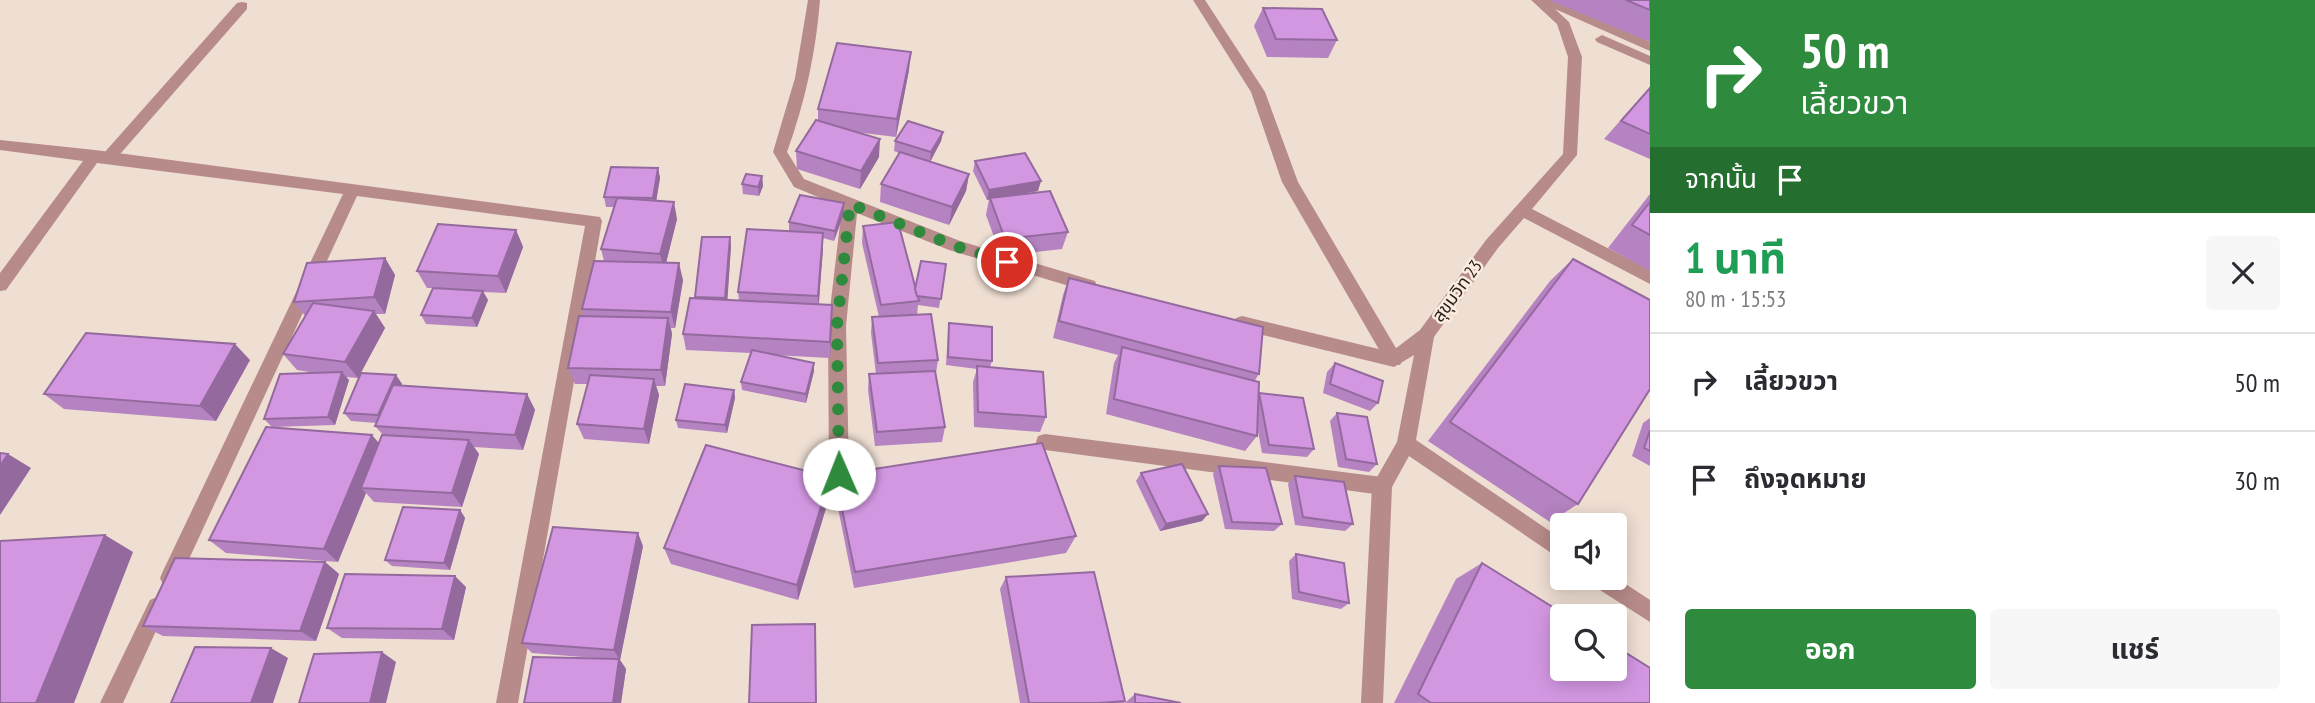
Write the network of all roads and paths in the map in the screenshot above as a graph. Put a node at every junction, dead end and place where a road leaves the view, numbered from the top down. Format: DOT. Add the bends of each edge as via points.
graph roads {
  1 [pos="814,0"];
  2 [pos="1199,0"];
  3 [pos="1536,0"];
  4 [pos="1547,0"];
  5 [pos="242,6"];
  6 [pos="1563,22"];
  7 [pos="1650,47"];
  8 [pos="1650,61"];
  9 [pos="0,145"];
  10 [pos="102,156"];
  11 [pos="354,189"];
  12 [pos="850,204"];
  13 [pos="1523,211"];
  14 [pos="1650,278"];
  15 [pos="0,285"];
  16 [pos="1112,292"];
  17 [pos="1219,318"];
  18 [pos="1426,335"];
  19 [pos="1394,360"];
  20 [pos="1045,442"];
  21 [pos="1406,444"];
  22 [pos="839,474"];
  23 [pos="1382,486"];
  24 [pos="1550,543"];
  25 [pos="1617,590"];
  26 [pos="1650,612"];
  27 [pos="111,703"];
  28 [pos="507,703"];
  29 [pos="1372,703"];
  1 -- 12 [label="street" via="810,38 780,152 799,183"];
  2 -- 19 [label="street" via="1258,92 1290,182"];
  3 -- 6 [label="street"];
  4 -- 7 [label="street"];
  5 -- 10 [label="street"];
  6 -- 8 [label="street"];
  6 -- 13 [label="street, สุขุมวิท 23" via="1575,57 1570,155"];
  9 -- 10 [label="street"];
  10 -- 11 [label="street"];
  10 -- 15 [label="street"];
  11 -- 27 [label="street"];
  11 -- 28 [label="street" via="594,221"];
  12 -- 16 [label="street" via="955,246"];
  12 -- 22 [label="street" via="837,326"];
  13 -- 14 [label="street"];
  13 -- 18 [label="street, สุขุมวิท 23" via="1492,244"];
  17 -- 19 [label="street"];
  18 -- 19 [label="street"];
  18 -- 21 [label="street, สุขุมวิท 23"];
  20 -- 23 [label="street"];
  21 -- 23 [label="street, สุขุมวิท 23"];
  21 -- 24 [label="street"];
  23 -- 29 [label="street, สุขุมวิท 23"];
  25 -- 26 [label="street"];
}
